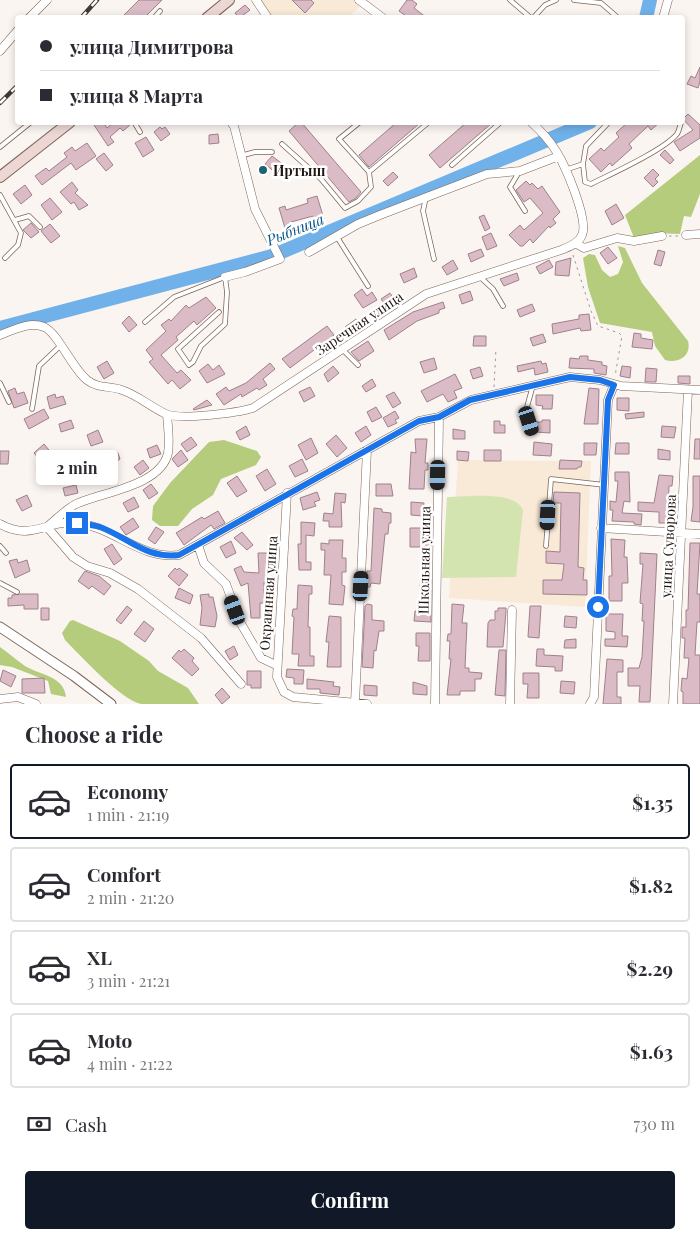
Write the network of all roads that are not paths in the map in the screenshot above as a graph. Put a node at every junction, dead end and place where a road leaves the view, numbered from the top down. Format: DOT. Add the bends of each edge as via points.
graph roads {
  1 [pos="46,0"];
  2 [pos="229,0"];
  3 [pos="256,0"];
  4 [pos="359,0"];
  5 [pos="510,0"];
  6 [pos="545,0"];
  7 [pos="556,0"];
  8 [pos="574,0"];
  9 [pos="668,0"];
  10 [pos="545,5"];
  11 [pos="160,11"];
  12 [pos="32,15"];
  13 [pos="157,15"];
  14 [pos="210,15"];
  15 [pos="266,15"];
  16 [pos="379,15"];
  17 [pos="528,15"];
  18 [pos="535,15"];
  19 [pos="615,15"];
  20 [pos="663,15"];
  21 [pos="15,34"];
  22 [pos="0,51"];
  23 [pos="27,125"];
  24 [pos="66,125"];
  25 [pos="136,125"];
  26 [pos="235,125"];
  27 [pos="356,125"];
  28 [pos="425,125"];
  29 [pos="498,125"];
  30 [pos="534,125"];
  31 [pos="606,125"];
  32 [pos="680,125"];
  33 [pos="140,132"];
  34 [pos="282,144"];
  35 [pos="0,148"];
  36 [pos="272,152"];
  37 [pos="557,153"];
  38 [pos="240,156"];
  39 [pos="583,164"];
  40 [pos="452,165"];
  41 [pos="520,170"];
  42 [pos="565,170"];
  43 [pos="369,172"];
  44 [pos="0,177"];
  45 [pos="0,194"];
  46 [pos="426,197"];
  47 [pos="525,211"];
  48 [pos="15,220"];
  49 [pos="40,227"];
  50 [pos="700,234"];
  51 [pos="686,235"];
  52 [pos="662,236"];
  53 [pos="337,237"];
  54 [pos="572,245"];
  55 [pos="309,252"];
  56 [pos="5,258"];
  57 [pos="434,259"];
  58 [pos="225,277"];
  59 [pos="480,277"];
  60 [pos="368,286"];
  61 [pos="503,306"];
  62 [pos="219,312"];
  63 [pos="145,322"];
  64 [pos="0,335"];
  65 [pos="60,346"];
  66 [pos="342,350"];
  67 [pos="358,365"];
  68 [pos="0,383"];
  69 [pos="533,385"];
  70 [pos="614,385"];
  71 [pos="688,390"];
  72 [pos="700,390"];
  73 [pos="10,402"];
  74 [pos="32,409"];
  75 [pos="167,414"];
  76 [pos="439,417"];
  77 [pos="532,432"];
  78 [pos="367,450"];
  79 [pos="605,485"];
  80 [pos="287,493"];
  81 [pos="0,524"];
  82 [pos="47,527"];
  83 [pos="601,528"];
  84 [pos="681,533"];
  85 [pos="700,534"];
  86 [pos="198,545"];
  87 [pos="0,546"];
  88 [pos="546,546"];
  89 [pos="6,553"];
  90 [pos="0,583"];
  91 [pos="17,592"];
  92 [pos="512,610"];
  93 [pos="0,627"];
  94 [pos="276,665"];
  95 [pos="241,684"];
  96 [pos="0,699"];
  97 [pos="356,703"];
  98 [pos="36,704"];
  99 [pos="111,704"];
  100 [pos="366,704"];
  101 [pos="435,704"];
  102 [pos="510,704"];
  103 [pos="590,704"];
  104 [pos="673,704"];
  1 -- 12 [label="street"];
  2 -- 14 [label="main road"];
  3 -- 15 [label="street"];
  4 -- 16 [label="street"];
  5 -- 17 [label="lane"];
  6 -- 10 [label="lane"];
  7 -- 10 [label="lane"];
  8 -- 19 [label="lane" via="601,3"];
  9 -- 20 [label="street"];
  10 -- 18 [label="lane"];
  11 -- 13 [label="lane"];
  21 -- 22 [label="street"];
  23 -- 35 [label="lane"];
  24 -- 44 [label="main road"];
  25 -- 33 [label="lane"];
  26 -- 38 [label="street"];
  27 -- 43 [label="lane" via="339,139"];
  28 -- 43 [label="lane"];
  29 -- 40 [label="lane"];
  30 -- 37 [label="street"];
  31 -- 39 [label="lane" via="586,146"];
  32 -- 39 [label="lane" via="678,134 658,148 591,184 585,182"];
  34 -- 43 [label="lane" via="321,179 346,208 358,202 371,187"];
  36 -- 38 [label="lane"];
  37 -- 41 [label="street"];
  37 -- 42 [label="street"];
  38 -- 58 [label="street" via="255,209 280,259"];
  39 -- 42 [label="lane"];
  41 -- 46 [label="street" via="487,174"];
  41 -- 47 [label="lane" via="510,187"];
  42 -- 54 [label="street" via="584,230 582,237"];
  45 -- 48 [label="lane"];
  46 -- 53 [label="street" via="372,218"];
  46 -- 57 [label="lane" via="423,211"];
  48 -- 49 [label="lane" via="29,216"];
  48 -- 56 [label="lane" via="21,238"];
  50 -- 51 [label="street"];
  52 -- 54 [label="street, Заречная улица" via="634,241 617,238 584,248"];
  53 -- 55 [label="street"];
  53 -- 60 [label="lane"];
  54 -- 59 [label="street, Заречная улица"];
  58 -- 62 [label="lane" via="225,324 201,346 189,365 178,349"];
  58 -- 63 [label="lane" via="174,297"];
  59 -- 61 [label="lane" via="493,288"];
  59 -- 66 [label="street, Заречная улица" via="426,294"];
  64 -- 65 [label="street" via="35,325 51,332"];
  65 -- 74 [label="lane" via="39,366"];
  65 -- 75 [label="street" via="88,380 101,387 137,396"];
  66 -- 67 [label="lane"];
  66 -- 75 [label="street, Заречная улица" via="253,408 235,413"];
  68 -- 73 [label="lane"];
  69 -- 70 [label="street" via="570,377"];
  69 -- 76 [label="street" via="470,400"];
  69 -- 77 [label="lane" via="527,407"];
  70 -- 71 [label="street"];
  70 -- 79 [label="street" via="608,400"];
  71 -- 72 [label="street"];
  71 -- 84 [label="street, улица Суворова"];
  75 -- 82 [label="street" via="168,454 162,466 128,488 74,505"];
  76 -- 78 [label="street" via="419,421"];
  76 -- 101 [label="street, Школьная улица"];
  78 -- 80 [label="street"];
  78 -- 97 [label="street"];
  79 -- 83 [label="street"];
  79 -- 88 [label="lane" via="551,479"];
  80 -- 86 [label="street"];
  80 -- 94 [label="street, Окраинная улица"];
  81 -- 82 [label="street" via="24,533"];
  82 -- 86 [label="street" via="77,523 99,527 164,557 179,555"];
  82 -- 95 [label="street" via="73,557 138,589 202,638"];
  83 -- 84 [label="street"];
  83 -- 103 [label="street" via="594,697"];
  84 -- 85 [label="street"];
  84 -- 104 [label="street, улица Суворова"];
  86 -- 94 [label="street" via="204,564 226,584 240,622 261,658"];
  87 -- 89 [label="lane"];
  90 -- 91 [label="lane"];
  92 -- 102 [label="street"];
  93 -- 99 [label="street"];
  94 -- 97 [label="street, Окраинная улица" via="284,692 304,699"];
  96 -- 98 [label="street" via="18,697"];
  97 -- 100 [label="street"];
}
